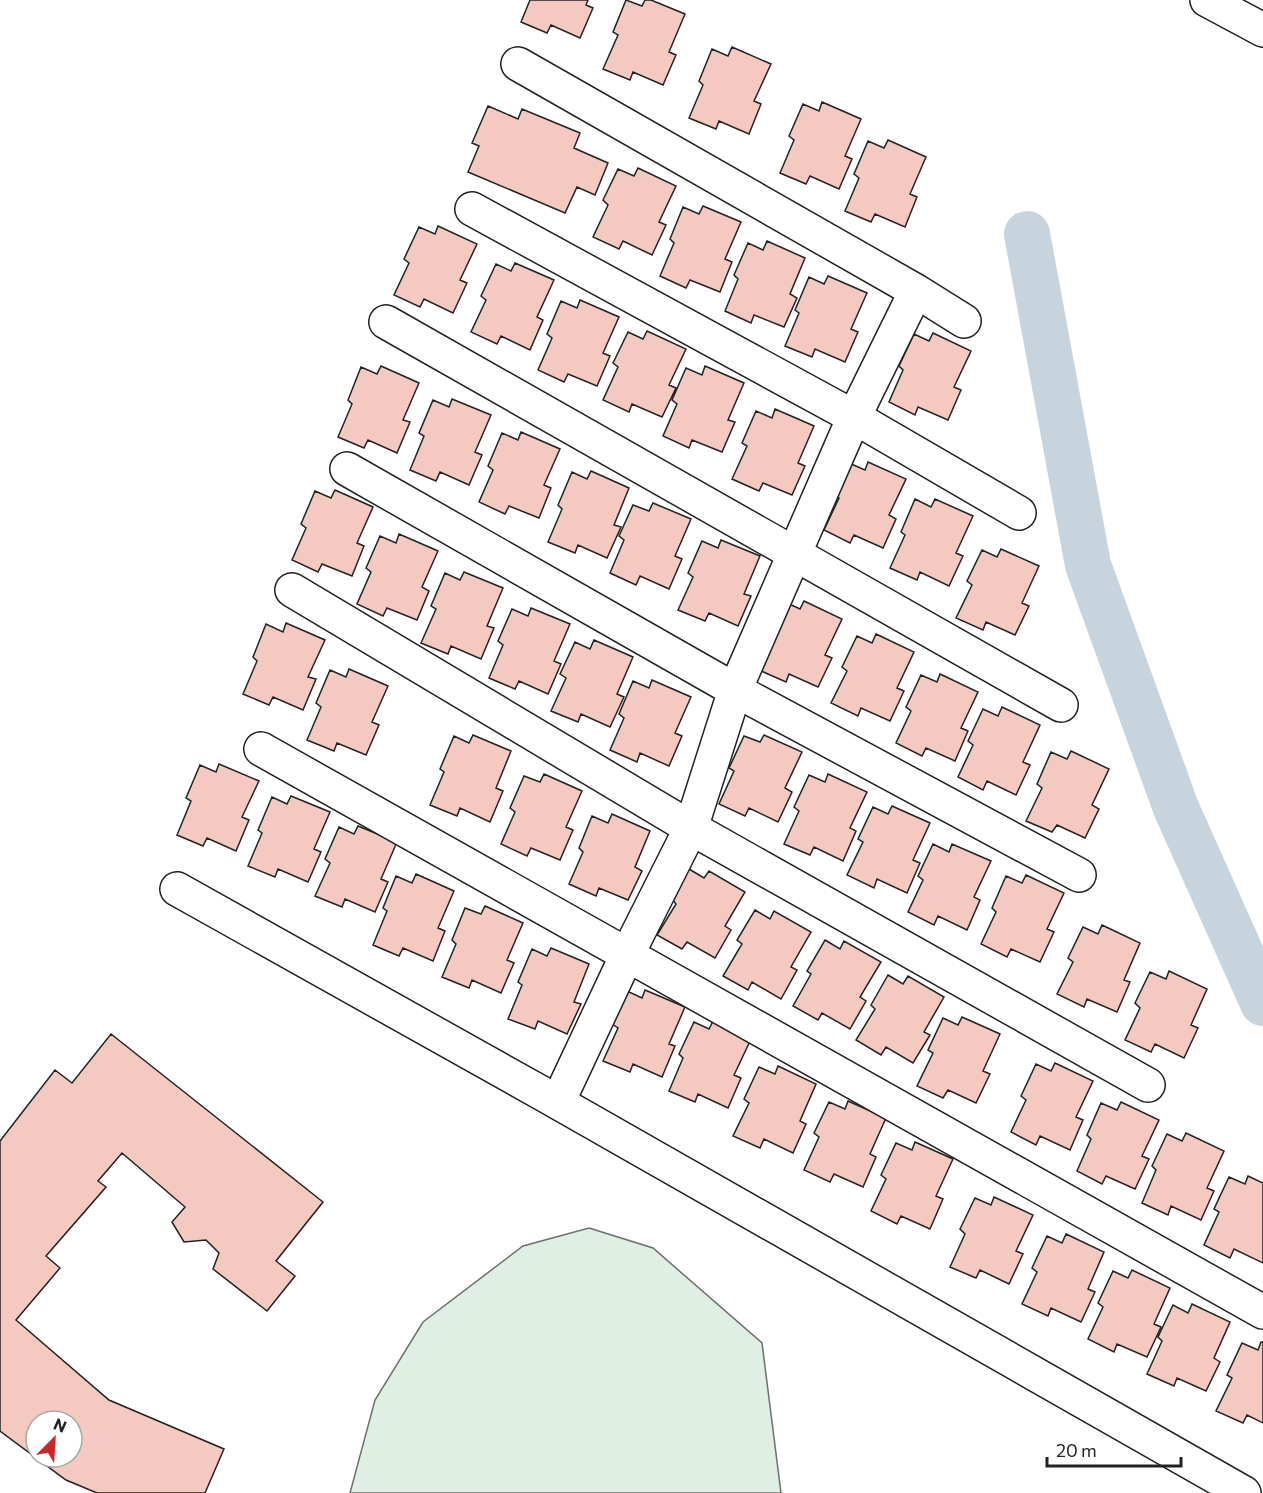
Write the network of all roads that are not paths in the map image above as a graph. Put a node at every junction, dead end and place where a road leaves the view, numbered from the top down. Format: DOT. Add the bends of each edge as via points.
graph roads {
  1 [pos="1207,0"];
  2 [pos="1263,30"];
  3 [pos="518,64"];
  4 [pos="472,209"];
  5 [pos="916,291"];
  6 [pos="964,321"];
  7 [pos="386,322"];
  8 [pos="854,417"];
  9 [pos="347,469"];
  10 [pos="1019,513"];
  11 [pos="794,554"];
  12 [pos="292,590"];
  13 [pos="735,690"];
  14 [pos="1061,705"];
  15 [pos="261,749"];
  16 [pos="690,828"];
  17 [pos="1079,875"];
  18 [pos="177,890"];
  19 [pos="627,955"];
  20 [pos="1148,1085"];
  21 [pos="558,1102"];
  22 [pos="1263,1312"];
  23 [pos="1244,1493"];
  1 -- 2 [label="street"];
  3 -- 5 [label="street"];
  4 -- 8 [label="street"];
  5 -- 6 [label="street"];
  5 -- 8 [label="street"];
  7 -- 11 [label="street"];
  8 -- 10 [label="street"];
  8 -- 11 [label="street"];
  9 -- 13 [label="street"];
  11 -- 13 [label="street"];
  11 -- 14 [label="street"];
  12 -- 16 [label="street"];
  13 -- 16 [label="street"];
  13 -- 17 [label="street"];
  15 -- 19 [label="street"];
  16 -- 19 [label="street"];
  16 -- 20 [label="street"];
  18 -- 21 [label="street"];
  19 -- 21 [label="street"];
  19 -- 22 [label="street"];
  21 -- 23 [label="street"];
}
